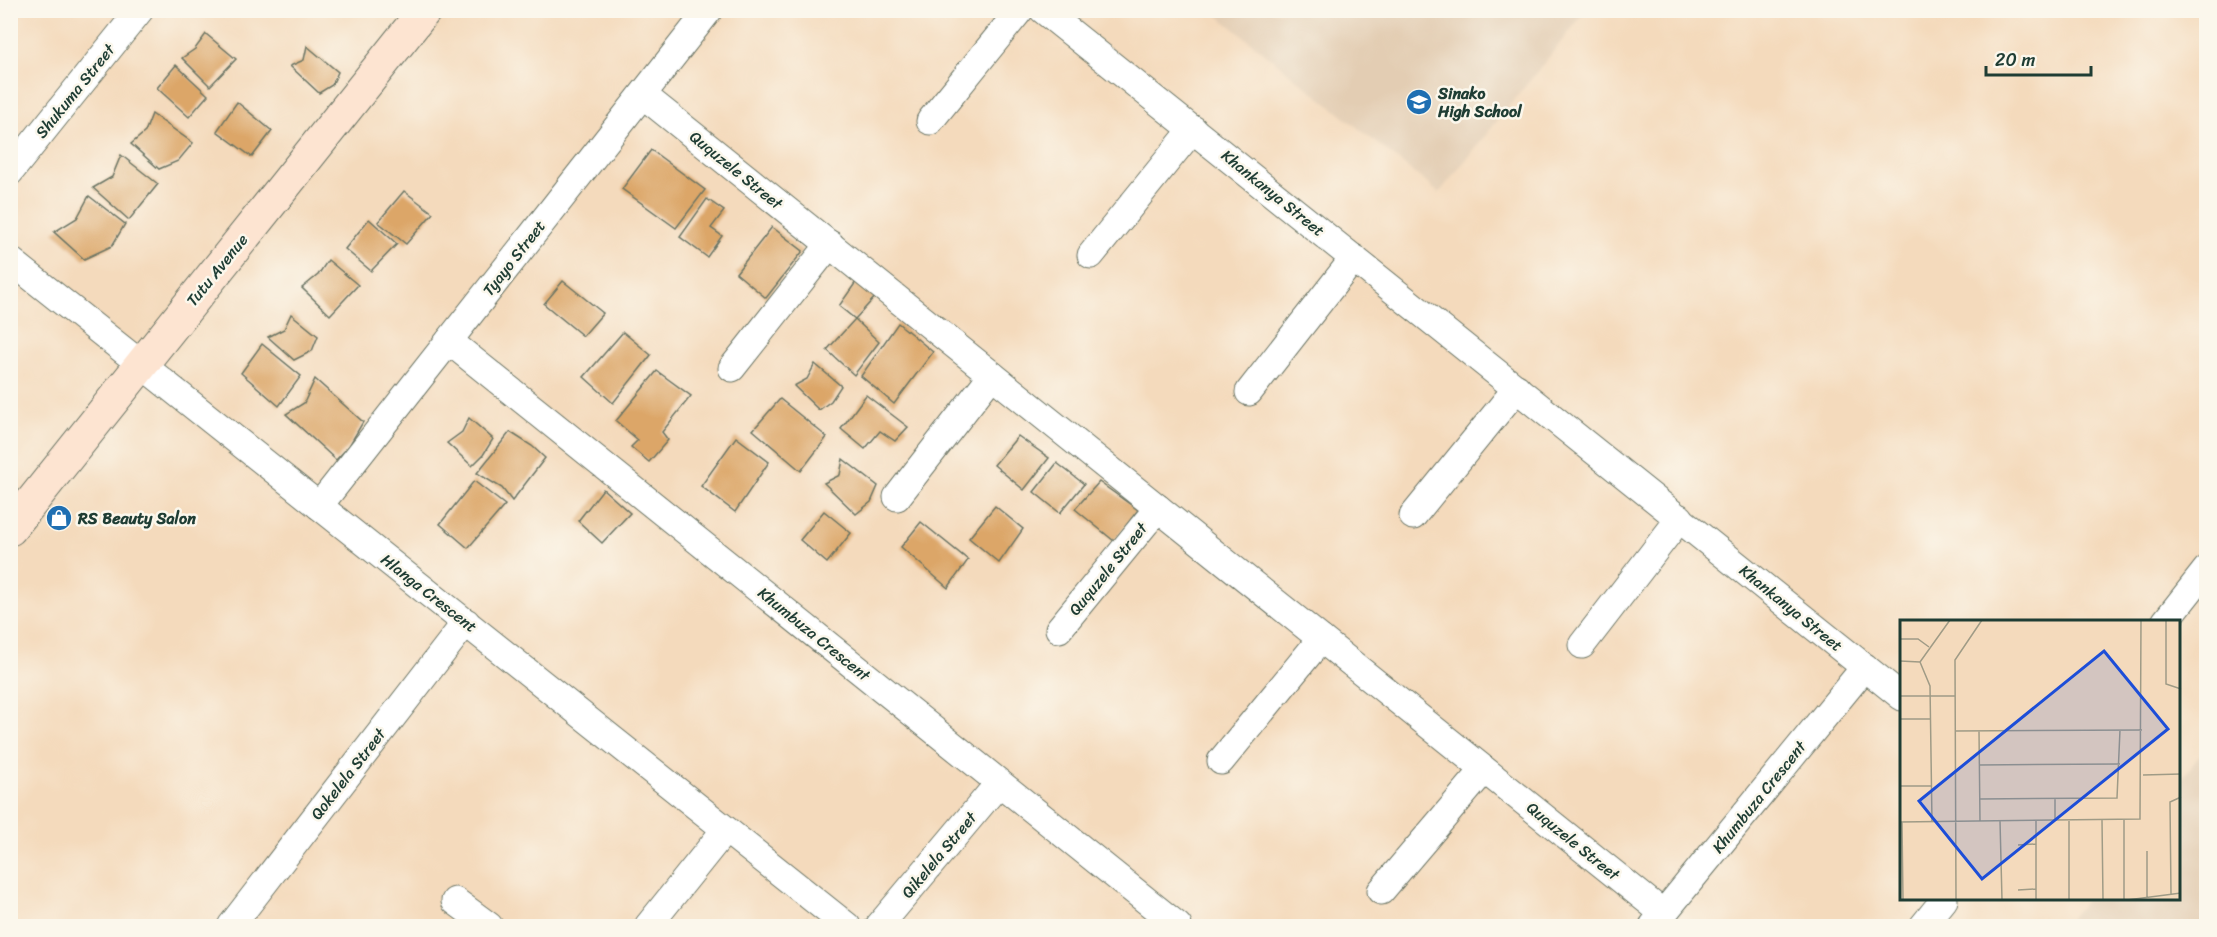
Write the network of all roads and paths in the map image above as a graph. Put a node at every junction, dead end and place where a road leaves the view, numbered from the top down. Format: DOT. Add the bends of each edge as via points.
graph roads {
  1 [pos="140,10"];
  2 [pos="425,10"];
  3 [pos="709,10"];
  4 [pos="1020,10"];
  5 [pos="1043,10"];
  6 [pos="643,95"];
  7 [pos="930,121"];
  8 [pos="1193,129"];
  9 [pos="10,172"];
  10 [pos="830,244"];
  11 [pos="1091,255"];
  12 [pos="1354,258"];
  13 [pos="10,260"];
  14 [pos="449,341"];
  15 [pos="142,364"];
  16 [pos="732,368"];
  17 [pos="993,375"];
  18 [pos="1517,388"];
  19 [pos="1248,392"];
  20 [pos="897,497"];
  21 [pos="319,506"];
  22 [pos="1158,508"];
  23 [pos="1413,516"];
  24 [pos="1680,518"];
  25 [pos="10,529"];
  26 [pos="2206,570"];
  27 [pos="2167,620"];
  28 [pos="466,622"];
  29 [pos="1059,629"];
  30 [pos="1321,639"];
  31 [pos="1582,645"];
  32 [pos="1865,667"];
  33 [pos="1900,695"];
  34 [pos="1221,761"];
  35 [pos="1484,770"];
  36 [pos="999,783"];
  37 [pos="725,830"];
  38 [pos="1381,891"];
  39 [pos="455,901"];
  40 [pos="1943,901"];
  41 [pos="1658,920"];
  42 [pos="231,927"];
  43 [pos="489,927"];
  44 [pos="648,927"];
  45 [pos="847,927"];
  46 [pos="879,927"];
  47 [pos="1178,927"];
  48 [pos="1923,927"];
  1 -- 9 [label="street, Shukuma Street"];
  2 -- 15 [label="street, Tutu Avenue"];
  3 -- 6 [label="street, Tyayo Street"];
  4 -- 7 [label="street"];
  5 -- 8 [label="street, Khankanya Street"];
  6 -- 10 [label="street, Ququzele Street"];
  6 -- 14 [label="street, Tyayo Street"];
  8 -- 11 [label="street"];
  8 -- 12 [label="street, Khankanya Street"];
  10 -- 16 [label="street"];
  10 -- 17 [label="street, Ququzele Street"];
  12 -- 18 [label="street, Khankanya Street"];
  12 -- 19 [label="street"];
  13 -- 15 [label="street, Hlanga Crescent"];
  14 -- 21 [label="street, Tyayo Street"];
  14 -- 36 [label="street, Khumbuza Crescent"];
  15 -- 21 [label="street, Hlanga Crescent"];
  15 -- 25 [label="street, Tutu Avenue"];
  17 -- 20 [label="street"];
  17 -- 22 [label="street, Ququzele Street"];
  18 -- 23 [label="street"];
  18 -- 24 [label="street, Khankanya Street"];
  21 -- 28 [label="street, Hlanga Crescent"];
  22 -- 29 [label="street, Ququzele Street"];
  22 -- 30 [label="street, Ququzele Street"];
  24 -- 31 [label="street"];
  24 -- 32 [label="street, Khankanya Street"];
  26 -- 27 [label="street"];
  28 -- 37 [label="street, Hlanga Crescent"];
  28 -- 42 [label="street, Qokelela Street"];
  30 -- 34 [label="street"];
  30 -- 35 [label="street, Ququzele Street"];
  32 -- 33 [label="street, Khankanya Street"];
  32 -- 41 [label="street, Khumbuza Crescent"];
  35 -- 38 [label="street"];
  35 -- 41 [label="street, Ququzele Street"];
  36 -- 46 [label="street, Qikelela Street"];
  36 -- 47 [label="street, Khumbuza Crescent"];
  37 -- 44 [label="street"];
  37 -- 45 [label="street, Hlanga Crescent"];
  39 -- 43 [label="street"];
  40 -- 48 [label="street"];
}
